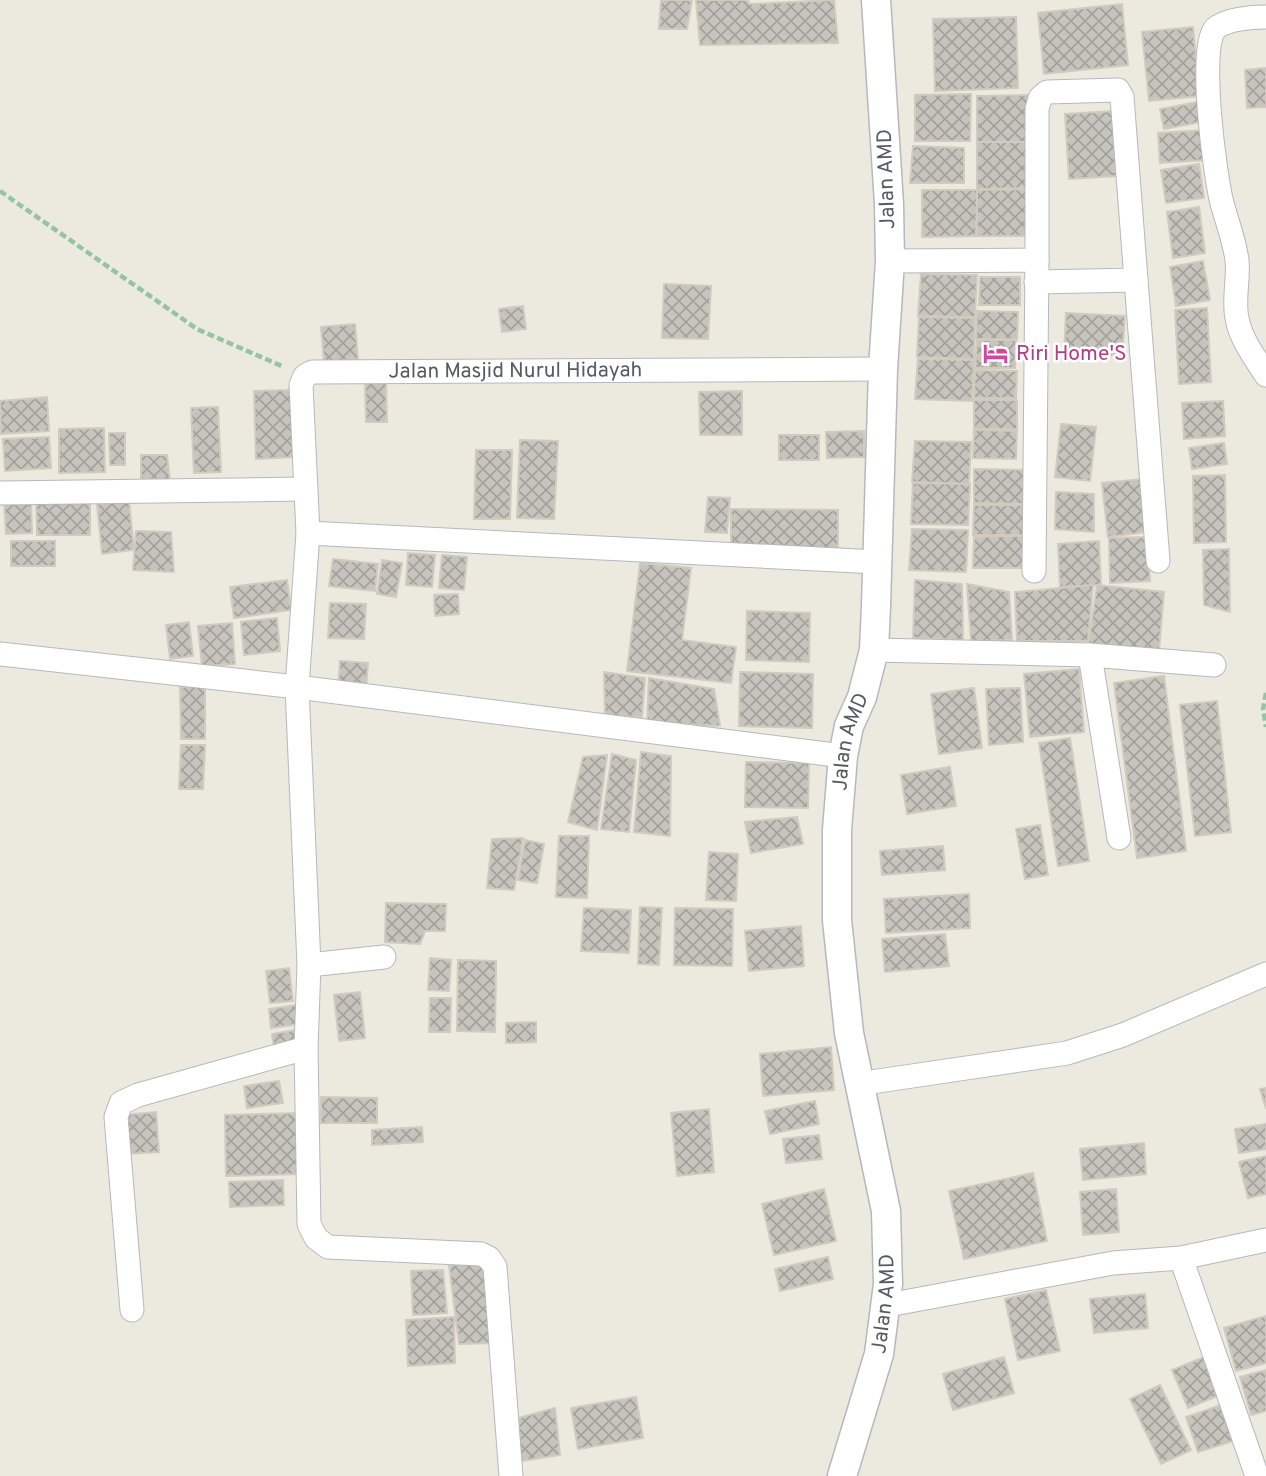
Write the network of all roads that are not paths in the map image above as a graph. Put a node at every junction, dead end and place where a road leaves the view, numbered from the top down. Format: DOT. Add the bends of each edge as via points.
graph roads {
  1 [pos="876,0"];
  2 [pos="1266,17"];
  3 [pos="890,261"];
  4 [pos="1037,271"];
  5 [pos="1136,281"];
  6 [pos="883,369"];
  7 [pos="1266,375"];
  8 [pos="303,489"];
  9 [pos="0,493"];
  10 [pos="308,533"];
  11 [pos="1158,561"];
  12 [pos="877,562"];
  13 [pos="1034,571"];
  14 [pos="874,650"];
  15 [pos="0,654"];
  16 [pos="1090,655"];
  17 [pos="1214,665"];
  18 [pos="298,687"];
  19 [pos="843,756"];
  20 [pos="1119,838"];
  21 [pos="384,957"];
  22 [pos="309,965"];
  23 [pos="1266,975"];
  24 [pos="306,1048"];
  25 [pos="858,1084"];
  26 [pos="1266,1240"];
  27 [pos="1181,1258"];
  28 [pos="888,1305"];
  29 [pos="132,1310"];
  30 [pos="511,1476"];
  31 [pos="842,1476"];
  32 [pos="1257,1476"];
  1 -- 3 [label="street, Jalan AMD"];
  2 -- 7 [label="street" via="1215,29 1208,42 1208,87 1222,203 1237,262 1237,319"];
  3 -- 4 [label="street"];
  3 -- 6 [label="street, Jalan AMD"];
  4 -- 5 [label="street"];
  4 -- 5 [label="street" via="1040,98 1047,92 1110,88 1122,97"];
  4 -- 13 [label="street"];
  5 -- 11 [label="street"];
  6 -- 8 [label="street, Jalan Masjid Nurul Hidayah" via="326,372 304,376"];
  6 -- 12 [label="street, Jalan AMD"];
  8 -- 9 [label="street"];
  8 -- 10 [label="street"];
  10 -- 12 [label="street"];
  10 -- 18 [label="street"];
  12 -- 14 [label="street, Jalan AMD"];
  14 -- 16 [label="street"];
  14 -- 19 [label="street, Jalan AMD"];
  15 -- 18 [label="street"];
  16 -- 17 [label="street"];
  16 -- 20 [label="street"];
  18 -- 19 [label="street"];
  18 -- 22 [label="street"];
  19 -- 25 [label="street, Jalan AMD" via="837,920"];
  21 -- 22 [label="street"];
  22 -- 24 [label="street"];
  23 -- 25 [label="street" via="1123,1035 1067,1053"];
  24 -- 29 [label="street" via="121,1102 116,1117"];
  24 -- 30 [label="street" via="309,1224 316,1238 328,1248 481,1254 493,1262"];
  25 -- 28 [label="street, Jalan AMD" via="886,1212"];
  26 -- 27 [label="street"];
  27 -- 28 [label="street" via="1113,1263"];
  27 -- 32 [label="street"];
  28 -- 31 [label="street, Jalan AMD" via="873,1377"];
}
